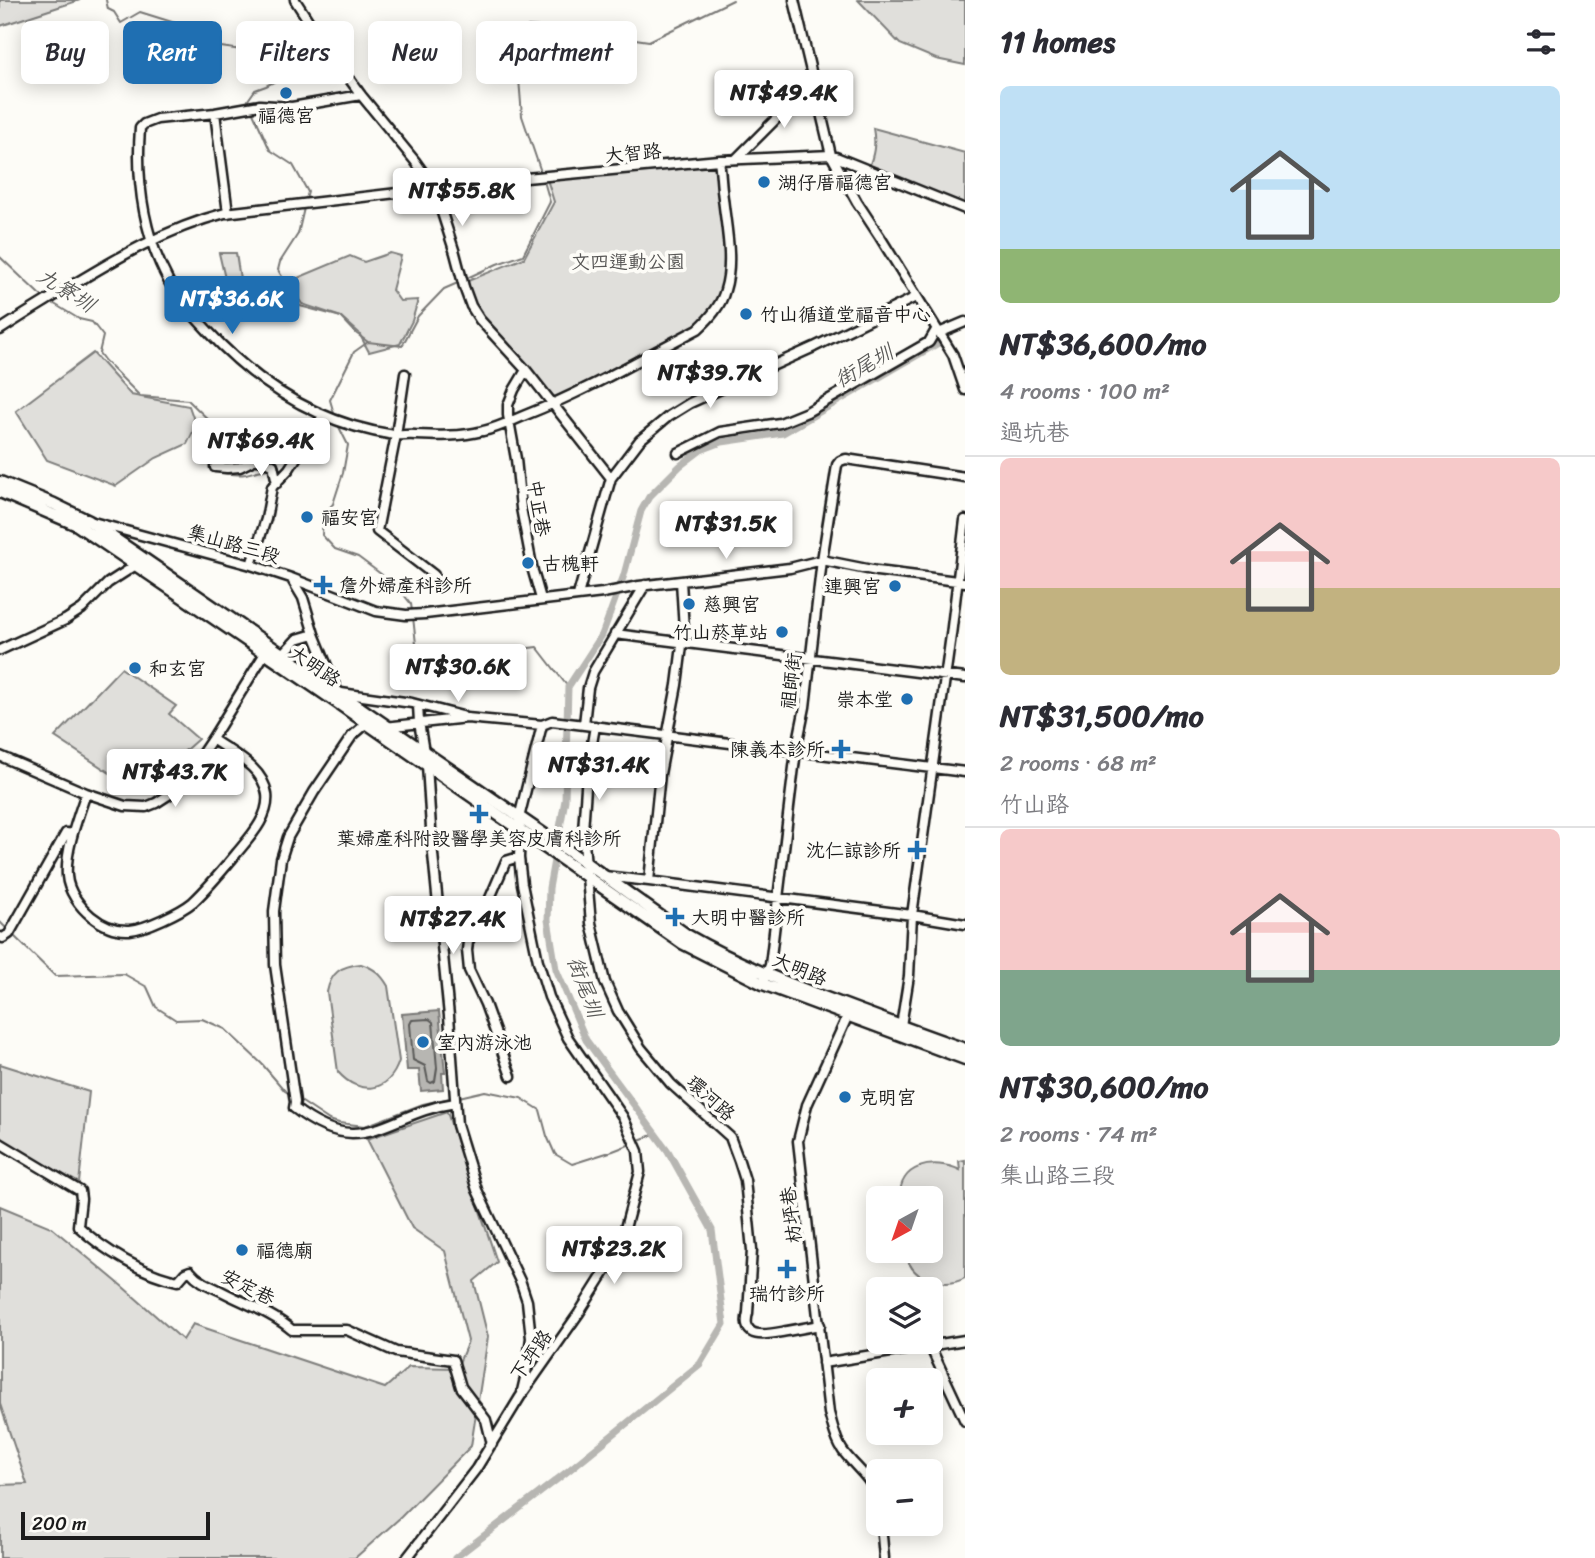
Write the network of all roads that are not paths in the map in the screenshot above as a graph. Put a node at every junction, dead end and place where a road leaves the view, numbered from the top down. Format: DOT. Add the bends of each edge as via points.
graph roads {
  1 [pos="295,0"];
  2 [pos="794,0"];
  3 [pos="813,82"];
  4 [pos="361,95"];
  5 [pos="215,113"];
  6 [pos="831,155"];
  7 [pos="736,159"];
  8 [pos="719,160"];
  9 [pos="434,188"];
  10 [pos="965,209"];
  11 [pos="228,213"];
  12 [pos="150,240"];
  13 [pos="916,297"];
  14 [pos="965,322"];
  15 [pos="0,330"];
  16 [pos="938,332"];
  17 [pos="526,370"];
  18 [pos="405,374"];
  19 [pos="965,390"];
  20 [pos="553,404"];
  21 [pos="326,417"];
  22 [pos="509,422"];
  23 [pos="396,435"];
  24 [pos="678,453"];
  25 [pos="215,467"];
  26 [pos="965,477"];
  27 [pos="611,478"];
  28 [pos="0,482"];
  29 [pos="277,483"];
  30 [pos="0,492"];
  31 [pos="965,520"];
  32 [pos="89,521"];
  33 [pos="77,525"];
  34 [pos="822,560"];
  35 [pos="135,565"];
  36 [pos="251,565"];
  37 [pos="434,575"];
  38 [pos="291,578"];
  39 [pos="681,581"];
  40 [pos="961,582"];
  41 [pos="640,585"];
  42 [pos="578,595"];
  43 [pos="541,599"];
  44 [pos="314,634"];
  45 [pos="615,634"];
  46 [pos="682,644"];
  47 [pos="0,649"];
  48 [pos="268,649"];
  49 [pos="282,654"];
  50 [pos="810,659"];
  51 [pos="946,675"];
  52 [pos="965,678"];
  53 [pos="335,696"];
  54 [pos="418,705"];
  55 [pos="467,718"];
  56 [pos="419,722"];
  57 [pos="366,724"];
  58 [pos="584,724"];
  59 [pos="542,725"];
  60 [pos="595,726"];
  61 [pos="387,727"];
  62 [pos="667,735"];
  63 [pos="212,739"];
  64 [pos="796,751"];
  65 [pos="424,752"];
  66 [pos="0,755"];
  67 [pos="427,765"];
  68 [pos="933,769"];
  69 [pos="965,772"];
  70 [pos="86,793"];
  71 [pos="519,818"];
  72 [pos="520,831"];
  73 [pos="534,833"];
  74 [pos="72,834"];
  75 [pos="519,857"];
  76 [pos="586,863"];
  77 [pos="605,876"];
  78 [pos="588,877"];
  79 [pos="649,881"];
  80 [pos="778,898"];
  81 [pos="912,915"];
  82 [pos="965,924"];
  83 [pos="7,933"];
  84 [pos="765,979"];
  85 [pos="849,1012"];
  86 [pos="900,1031"];
  87 [pos="965,1049"];
  88 [pos="965,1059"];
  89 [pos="511,1076"];
  90 [pos="455,1103"];
  91 [pos="0,1143"];
  92 [pos="820,1325"];
  93 [pos="965,1340"];
  94 [pos="943,1344"];
  95 [pos="880,1354"];
  96 [pos="934,1354"];
  97 [pos="823,1363"];
  98 [pos="520,1397"];
  99 [pos="963,1418"];
  100 [pos="492,1444"];
  101 [pos="866,1476"];
  102 [pos="882,1536"];
  103 [pos="407,1558"];
  104 [pos="884,1558"];
  1 -- 4 [label="street"];
  2 -- 3 [label="street"];
  3 -- 6 [label="street"];
  3 -- 7 [label="street"];
  4 -- 5 [label="street"];
  4 -- 9 [label="street"];
  5 -- 11 [label="street"];
  5 -- 12 [label="street" via="157,119 140,128 138,163"];
  6 -- 7 [label="street, 大智路"];
  6 -- 10 [label="street, 大智路"];
  6 -- 13 [label="street"];
  7 -- 8 [label="street, 大智路"];
  8 -- 9 [label="street, 大智路"];
  8 -- 20 [label="street" via="729,271 718,307 698,329"];
  9 -- 11 [label="street, 大智路"];
  9 -- 17 [label="street" via="471,306"];
  11 -- 12 [label="street, 大智路"];
  12 -- 15 [label="street, 大智路"];
  12 -- 21 [label="street" via="169,283 221,345 264,382"];
  13 -- 16 [label="street"];
  13 -- 27 [label="street" via="668,416 639,440"];
  14 -- 16 [label="street"];
  16 -- 19 [label="street" via="953,355"];
  16 -- 24 [label="street" via="929,342 807,412 780,423 720,432"];
  17 -- 20 [label="street"];
  17 -- 22 [label="street, 中正巷" via="508,405"];
  18 -- 23 [label="street"];
  20 -- 22 [label="street"];
  20 -- 27 [label="street"];
  21 -- 23 [label="street"];
  21 -- 29 [label="street"];
  22 -- 23 [label="street" via="450,437"];
  22 -- 43 [label="street, 中正巷"];
  23 -- 37 [label="street" via="377,531"];
  25 -- 29 [label="street" via="240,467 256,459 274,465"];
  26 -- 34 [label="street, 祖師街" via="840,461"];
  27 -- 42 [label="street"];
  28 -- 32 [label="main road, 集山路三段"];
  29 -- 36 [label="street" via="272,487"];
  30 -- 33 [label="main road"];
  31 -- 40 [label="street"];
  32 -- 33 [label="street"];
  32 -- 36 [label="street, 集山路三段"];
  32 -- 48 [label="main road, 大明路"];
  33 -- 35 [label="main road, 大明路"];
  34 -- 39 [label="street"];
  34 -- 40 [label="street"];
  34 -- 50 [label="street, 祖師街"];
  35 -- 47 [label="street" via="65,620"];
  35 -- 48 [label="main road, 大明路"];
  36 -- 38 [label="street, 集山路三段"];
  38 -- 43 [label="street" via="376,611 406,615"];
  38 -- 44 [label="street, 集山路三段" via="303,598"];
  39 -- 41 [label="street"];
  39 -- 46 [label="street"];
  40 -- 51 [label="street"];
  41 -- 42 [label="street"];
  41 -- 45 [label="street"];
  42 -- 43 [label="street"];
  44 -- 49 [label="street" via="297,639"];
  44 -- 53 [label="street, 集山路三段"];
  45 -- 46 [label="street"];
  45 -- 58 [label="street" via="593,672"];
  46 -- 50 [label="street"];
  46 -- 62 [label="street"];
  48 -- 49 [label="main road, 大明路"];
  48 -- 53 [label="main road, 大明路"];
  48 -- 63 [label="street"];
  49 -- 53 [label="main road, 大明路"];
  50 -- 51 [label="street"];
  50 -- 64 [label="street, 祖師街"];
  51 -- 52 [label="street"];
  51 -- 68 [label="street"];
  53 -- 54 [label="street"];
  53 -- 57 [label="main road, 大明路"];
  53 -- 61 [label="main road, 大明路"];
  54 -- 55 [label="street"];
  54 -- 56 [label="street"];
  55 -- 56 [label="street"];
  55 -- 59 [label="street"];
  56 -- 61 [label="street"];
  56 -- 65 [label="street"];
  57 -- 61 [label="street"];
  57 -- 67 [label="main road, 大明路"];
  57 -- 90 [label="street" via="352,736 314,792 281,859 274,911 275,965 294,1108 334,1131 359,1134"];
  58 -- 59 [label="street" via="552,721"];
  58 -- 60 [label="street"];
  59 -- 71 [label="street"];
  60 -- 62 [label="street"];
  60 -- 76 [label="street" via="584,798"];
  61 -- 65 [label="main road, 大明路"];
  62 -- 64 [label="street"];
  62 -- 79 [label="street"];
  63 -- 70 [label="street" via="185,779 156,803 131,807"];
  63 -- 74 [label="street" via="253,767 262,779 267,802 254,832 191,904 130,930 98,922 70,889 67,875"];
  64 -- 68 [label="street"];
  64 -- 80 [label="street, 祖師街"];
  65 -- 71 [label="main road, 大明路"];
  66 -- 70 [label="street"];
  67 -- 72 [label="main road, 大明路"];
  67 -- 90 [label="street"];
  68 -- 69 [label="street"];
  68 -- 81 [label="street"];
  70 -- 74 [label="street"];
  71 -- 72 [label="street"];
  71 -- 73 [label="main road, 大明路"];
  72 -- 73 [label="main road, 大明路"];
  72 -- 75 [label="street"];
  73 -- 76 [label="main road, 大明路"];
  73 -- 78 [label="main road, 大明路" via="565,863"];
  74 -- 83 [label="street" via="66,833"];
  75 -- 89 [label="street" via="506,861 467,950 470,970"];
  75 -- 98 [label="street, 下坪路" via="549,997 568,1038 623,1117 638,1152 640,1172 616,1252"];
  76 -- 77 [label="main road, 大明路"];
  76 -- 78 [label="street"];
  77 -- 78 [label="street"];
  77 -- 79 [label="street"];
  77 -- 84 [label="main road, 大明路" via="687,935"];
  78 -- 84 [label="main road, 大明路" via="682,943"];
  78 -- 92 [label="street, 環河路" via="598,953 618,1011 671,1084 730,1137 739,1161 752,1251 748,1329 763,1335"];
  79 -- 80 [label="street"];
  80 -- 81 [label="street"];
  80 -- 84 [label="street, 祖師街"];
  81 -- 82 [label="street"];
  81 -- 86 [label="street"];
  84 -- 85 [label="main road, 大明路"];
  85 -- 86 [label="main road, 大明路"];
  85 -- 92 [label="street, 枋坪巷" via="807,1105 798,1141"];
  86 -- 87 [label="main road, 大明路"];
  86 -- 88 [label="main road, 大明路"];
  90 -- 98 [label="street" via="477,1190 527,1301 531,1339"];
  91 -- 100 [label="street, 安定巷" via="80,1191 78,1226 129,1262 178,1281 190,1271 210,1287 292,1330 347,1330 396,1352 453,1360 461,1387 486,1420"];
  92 -- 97 [label="street, 枋坪巷"];
  93 -- 94 [label="street"];
  95 -- 97 [label="street"];
  96 -- 99 [label="street"];
  97 -- 101 [label="street, 枋坪巷" via="835,1435"];
  98 -- 100 [label="street, 下坪路"];
  100 -- 103 [label="street, 下坪路"];
  102 -- 104 [label="street"];
}
